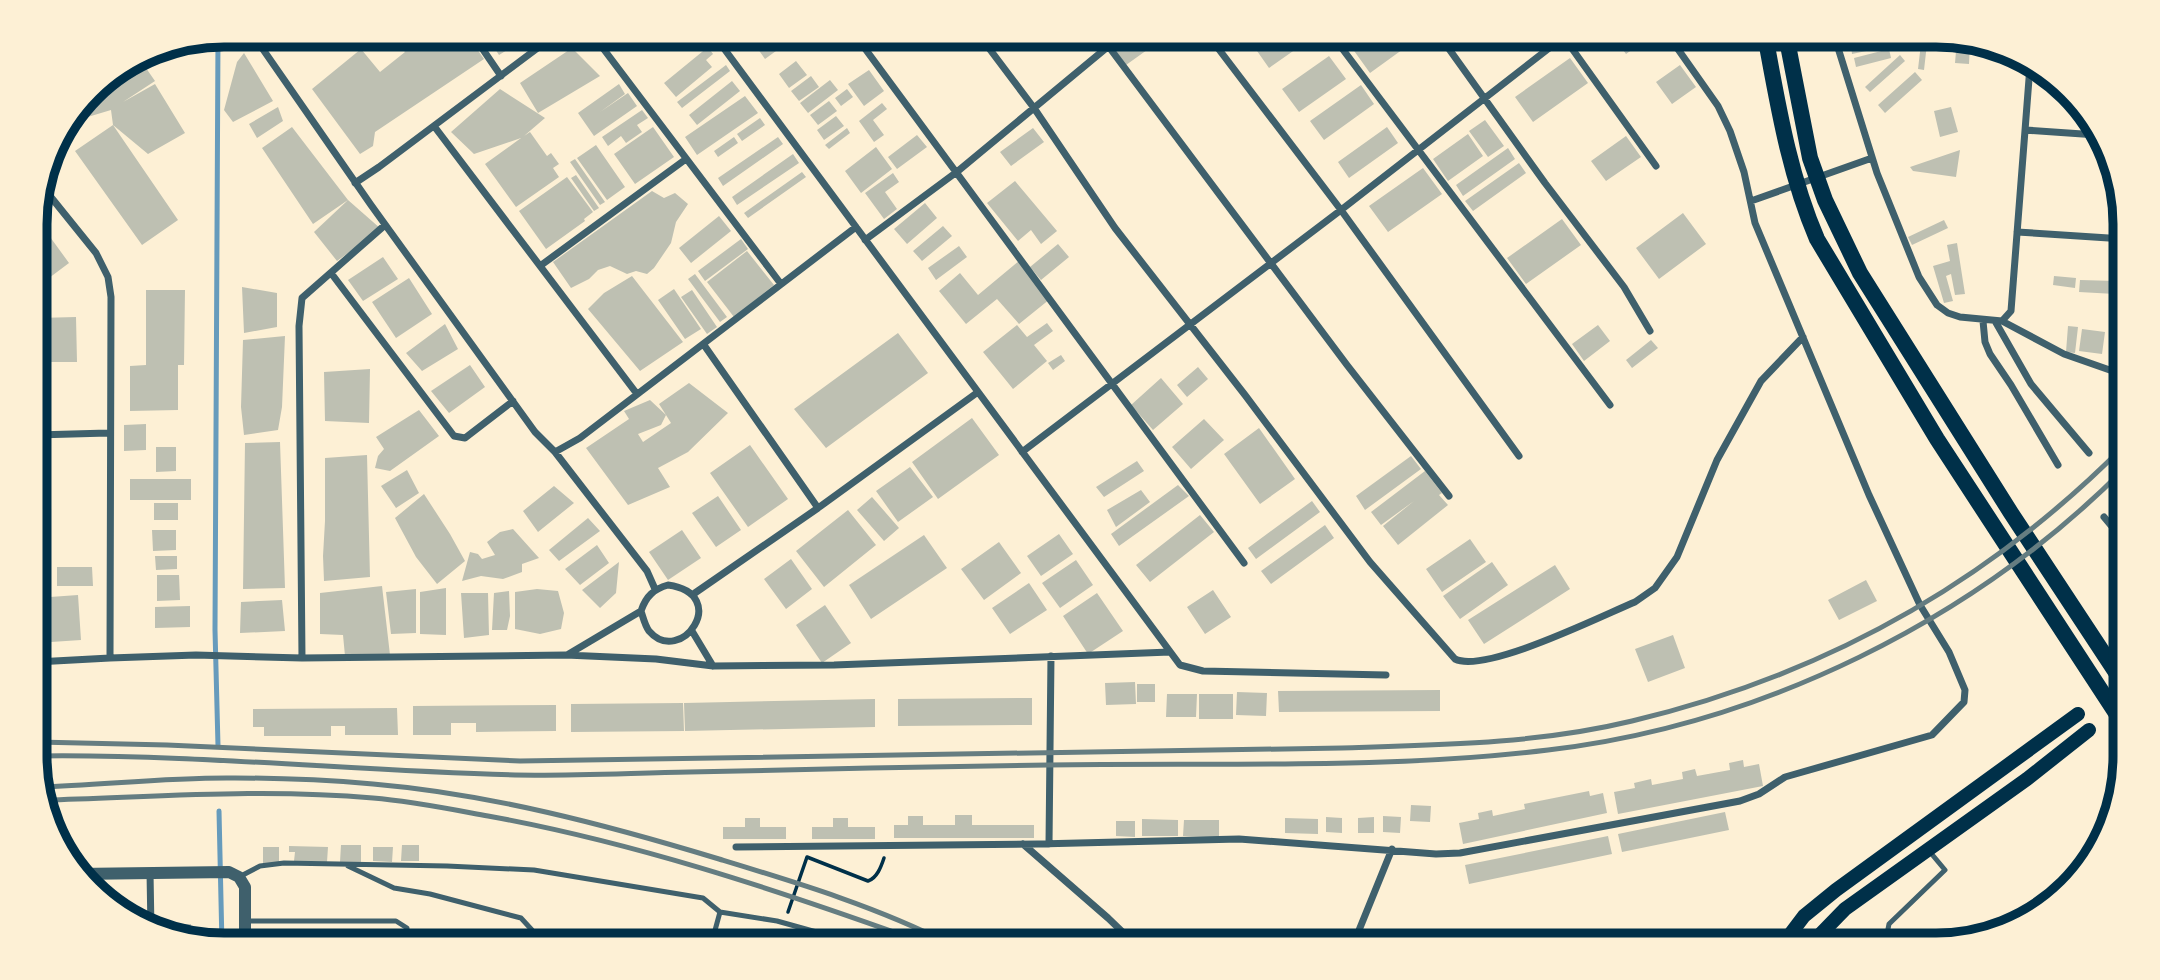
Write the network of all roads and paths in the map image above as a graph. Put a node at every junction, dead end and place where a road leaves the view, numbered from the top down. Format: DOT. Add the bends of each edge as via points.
graph roads {
  1 [pos="1106,47"];
  2 [pos="1109,47"];
  3 [pos="1217,47"];
  4 [pos="1341,47"];
  5 [pos="1448,47"];
  6 [pos="1549,47"];
  7 [pos="1572,47"];
  8 [pos="1677,47"];
  9 [pos="1767,47"];
  10 [pos="1788,47"];
  11 [pos="1838,47"];
  12 [pos="262,48"];
  13 [pos="482,48"];
  14 [pos="538,48"];
  15 [pos="603,48"];
  16 [pos="723,48"];
  17 [pos="864,48"];
  18 [pos="988,48"];
  19 [pos="2029,75"];
  20 [pos="501,76"];
  21 [pos="1485,97"];
  22 [pos="1034,108"];
  23 [pos="434,126"];
  24 [pos="2025,130"];
  25 [pos="2088,134"];
  26 [pos="1418,149"];
  27 [pos="1872,158"];
  28 [pos="686,159"];
  29 [pos="1656,166"];
  30 [pos="958,172"];
  31 [pos="355,183"];
  32 [pos="50,195"];
  33 [pos="1751,201"];
  34 [pos="1341,210"];
  35 [pos="385,225"];
  36 [pos="856,227"];
  37 [pos="2017,232"];
  38 [pos="2113,238"];
  39 [pos="866,240"];
  40 [pos="1270,263"];
  41 [pos="540,266"];
  42 [pos="331,273"];
  43 [pos="781,284"];
  44 [pos="1983,321"];
  45 [pos="1999,321"];
  46 [pos="1191,323"];
  47 [pos="1650,331"];
  48 [pos="1803,337"];
  49 [pos="704,345"];
  50 [pos="2113,371"];
  51 [pos="1112,384"];
  52 [pos="978,392"];
  53 [pos="637,394"];
  54 [pos="513,401"];
  55 [pos="1610,405"];
  56 [pos="108,433"];
  57 [pos="48,435"];
  58 [pos="1022,452"];
  59 [pos="555,453"];
  60 [pos="2089,453"];
  61 [pos="1519,456"];
  62 [pos="2058,465"];
  63 [pos="1449,496"];
  64 [pos="818,508"];
  65 [pos="2104,517"];
  66 [pos="2113,528"];
  67 [pos="1244,563"];
  68 [pos="655,589"];
  69 [pos="692,595"];
  70 [pos="641,611"];
  71 [pos="692,631"];
  72 [pos="1170,652"];
  73 [pos="566,655"];
  74 [pos="1051,656"];
  75 [pos="110,658"];
  76 [pos="302,658"];
  77 [pos="47,661"];
  78 [pos="713,666"];
  79 [pos="2113,668"];
  80 [pos="1386,675"];
  81 [pos="2113,709"];
  82 [pos="2078,714"];
  83 [pos="2089,730"];
  84 [pos="1023,844"];
  85 [pos="1049,844"];
  86 [pos="736,846"];
  87 [pos="888,846"];
  88 [pos="1392,849"];
  89 [pos="1928,849"];
  90 [pos="344,864"];
  91 [pos="150,872"];
  92 [pos="93,874"];
  93 [pos="234,874"];
  94 [pos="720,912"];
  95 [pos="151,916"];
  96 [pos="787,916"];
  97 [pos="245,921"];
  98 [pos="1123,932"];
  99 [pos="1358,932"];
  100 [pos="1792,932"];
  101 [pos="1823,932"];
  102 [pos="1887,932"];
  103 [pos="245,933"];
  104 [pos="407,933"];
  105 [pos="533,933"];
  106 [pos="714,933"];
  107 [pos="819,933"];
  1 -- 22 [label="street"];
  2 -- 40 [label="street"];
  3 -- 34 [label="street"];
  4 -- 26 [label="street"];
  5 -- 21 [label="street"];
  6 -- 21 [label="street"];
  7 -- 29 [label="street"];
  8 -- 33 [label="street" via="1718,106"];
  9 -- 81 [label="main road" via="1790,164 1817,239 1937,439"];
  10 -- 79 [label="main road" via="1810,158 1860,274"];
  11 -- 27 [label="street"];
  12 -- 31 [label="street"];
  13 -- 20 [label="street"];
  14 -- 20 [label="street"];
  15 -- 28 [label="street"];
  16 -- 36 [label="street"];
  17 -- 30 [label="street"];
  18 -- 22 [label="street"];
  19 -- 24 [label="street"];
  20 -- 23 [label="street"];
  21 -- 26 [label="street"];
  21 -- 47 [label="street" via="1624,287"];
  22 -- 30 [label="street"];
  22 -- 46 [label="street" via="1115,228"];
  23 -- 31 [label="street"];
  23 -- 41 [label="street"];
  24 -- 25 [label="street"];
  24 -- 37 [label="street"];
  26 -- 34 [label="street"];
  26 -- 55 [label="street"];
  27 -- 33 [label="street"];
  27 -- 44 [label="street" via="1919,277 1937,305 1948,313"];
  28 -- 41 [label="street"];
  28 -- 43 [label="street"];
  30 -- 39 [label="street"];
  30 -- 51 [label="street"];
  31 -- 35 [label="street"];
  32 -- 56 [label="street" via="96,253 108,277"];
  33 -- 48 [label="street" via="1755,223"];
  34 -- 40 [label="street"];
  34 -- 61 [label="street"];
  35 -- 42 [label="street"];
  35 -- 54 [label="street"];
  36 -- 39 [label="street"];
  36 -- 43 [label="street"];
  37 -- 38 [label="street"];
  37 -- 45 [label="street" via="2011,311"];
  39 -- 52 [label="street"];
  40 -- 46 [label="street"];
  40 -- 63 [label="street"];
  41 -- 53 [label="street"];
  42 -- 54 [label="street" via="454,436 465,438"];
  42 -- 76 [label="street" via="302,298 299,326"];
  43 -- 49 [label="street"];
  44 -- 45 [label="street"];
  44 -- 62 [label="street" via="1990,354"];
  45 -- 50 [label="street" via="2064,354"];
  45 -- 60 [label="street" via="2031,384"];
  46 -- 48 [label="street" via="1370,562 1455,659 1464,663 1500,658 1635,602 1655,588 1677,557 1717,460 1761,381"];
  46 -- 51 [label="street"];
  48 -- 88 [label="street" via="1869,495 1920,605 1960,676 1964,702 1932,735 1785,776 1740,801 1460,853"];
  49 -- 53 [label="street"];
  49 -- 64 [label="street"];
  51 -- 58 [label="street"];
  51 -- 67 [label="street"];
  52 -- 58 [label="street"];
  52 -- 64 [label="street"];
  53 -- 59 [label="street"];
  54 -- 59 [label="street"];
  56 -- 57 [label="street"];
  56 -- 75 [label="street"];
  58 -- 72 [label="street"];
  59 -- 68 [label="street" via="647,570"];
  64 -- 69 [label="street"];
  65 -- 66 [label="street"];
  68 -- 69 [label="street" via="681,587"];
  68 -- 70 [label="street"];
  69 -- 71 [label="street" via="698,606"];
  70 -- 71 [label="street" via="657,638 682,639"];
  70 -- 73 [label="street"];
  71 -- 78 [label="street"];
  72 -- 74 [label="street"];
  72 -- 80 [label="street" via="1180,665 1203,671"];
  73 -- 76 [label="street"];
  73 -- 78 [label="street"];
  74 -- 78 [label="street"];
  74 -- 85 [label="street"];
  75 -- 76 [label="street"];
  75 -- 77 [label="street"];
  82 -- 100 [label="main road" via="1836,890"];
  83 -- 89 [label="main road"];
  84 -- 85 [label="street"];
  84 -- 87 [label="street"];
  84 -- 98 [label="street"];
  85 -- 88 [label="street" via="1239,839"];
  86 -- 87 [label="street"];
  87 -- 96 [label="path" via="868,881 807,857"];
  88 -- 99 [label="street"];
  89 -- 101 [label="main road" via="1845,909"];
  89 -- 102 [label="lane" via="1945,870 1889,925"];
  90 -- 93 [label="lane" via="272,865"];
  90 -- 94 [label="lane" via="534,870 703,898"];
  90 -- 105 [label="lane" via="394,888 521,918"];
  91 -- 92 [label="street"];
  91 -- 93 [label="street"];
  91 -- 95 [label="street"];
  93 -- 97 [label="street" via="244,887"];
  94 -- 106 [label="lane"];
  94 -- 107 [label="lane"];
  97 -- 103 [label="street"];
  97 -- 104 [label="lane" via="396,921"];
}
